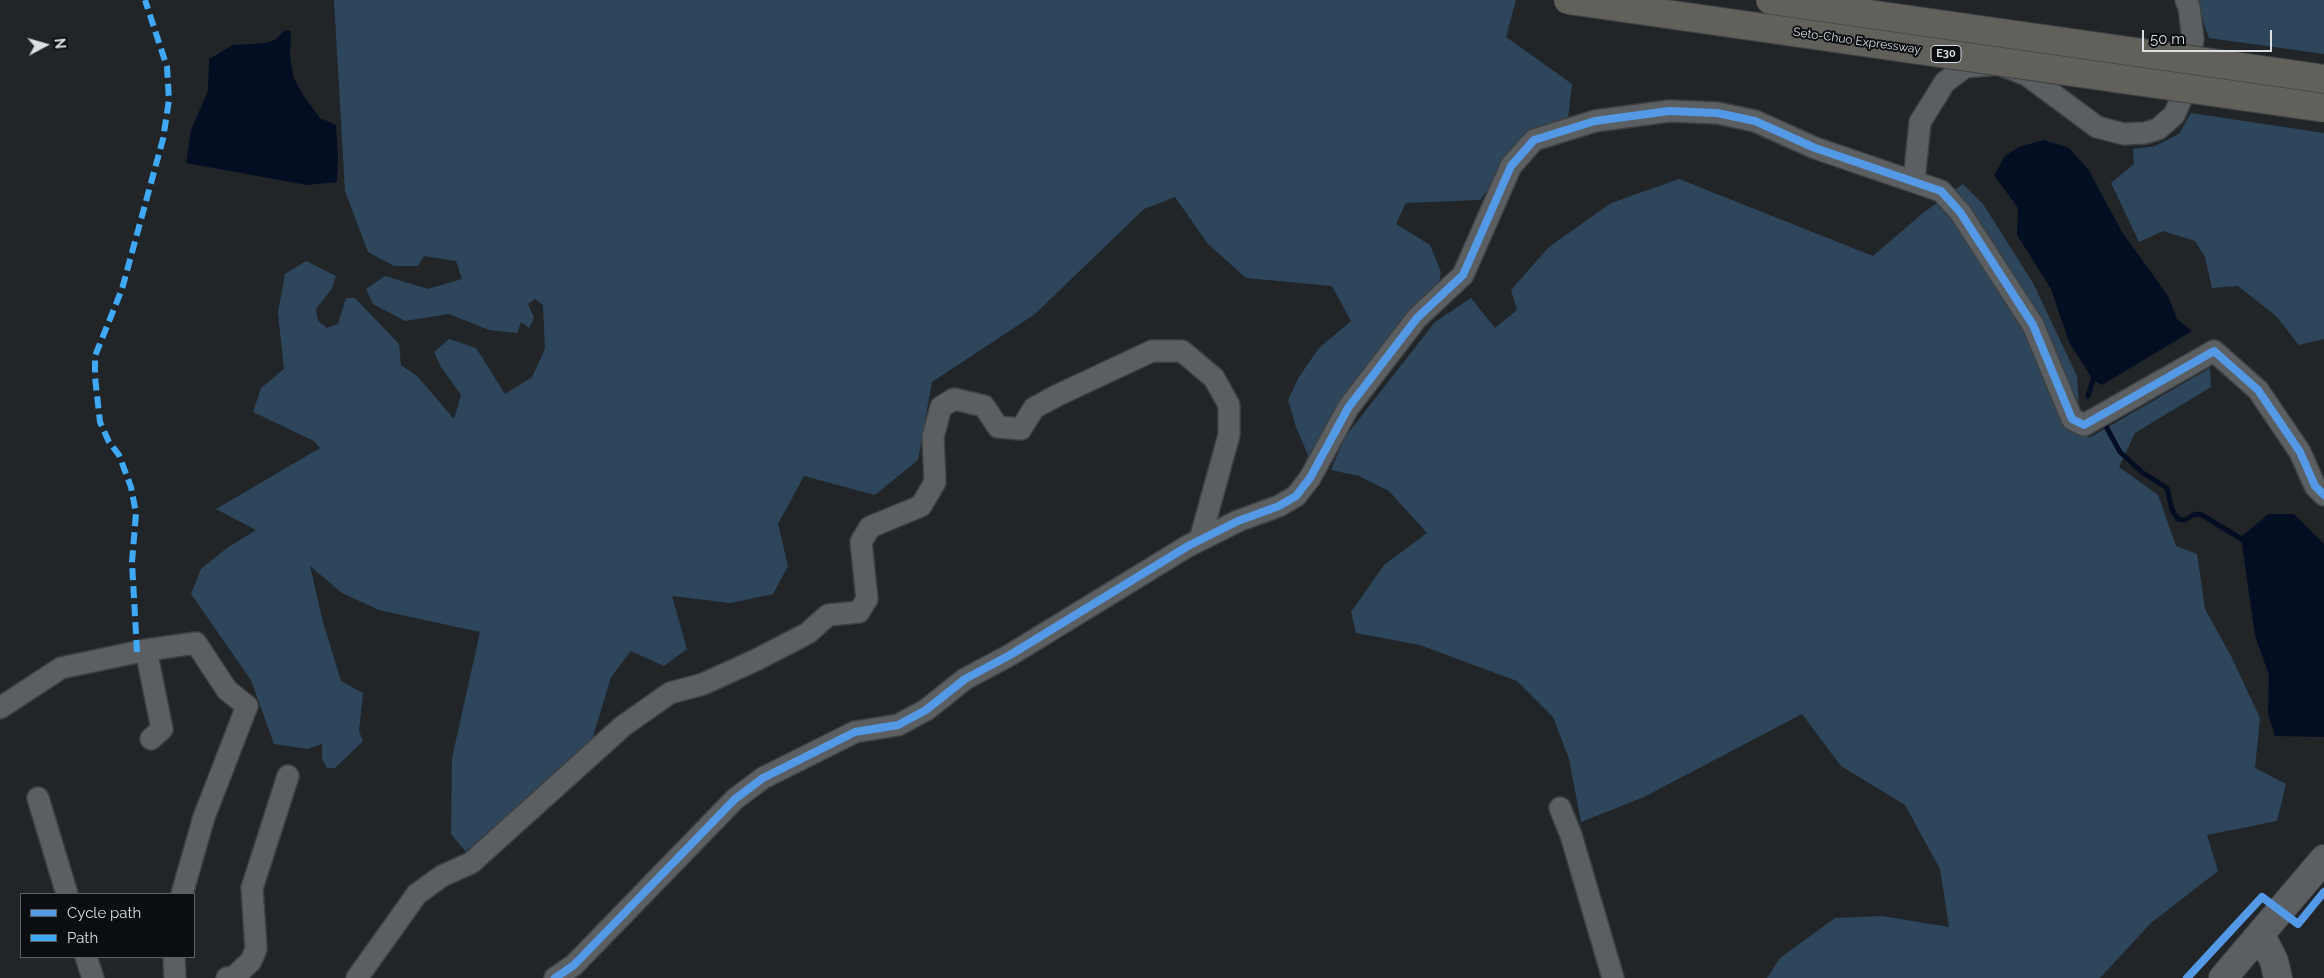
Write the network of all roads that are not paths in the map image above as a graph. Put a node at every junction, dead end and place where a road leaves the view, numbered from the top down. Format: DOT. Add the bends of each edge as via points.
graph roads {
  1 [pos="1568,0"];
  2 [pos="1770,0"];
  3 [pos="2186,0"];
  4 [pos="2324,79"];
  5 [pos="2324,108"];
  6 [pos="1914,181"];
  7 [pos="2324,495"];
  8 [pos="1200,540"];
  9 [pos="146,650"];
  10 [pos="0,708"];
  11 [pos="151,739"];
  12 [pos="288,776"];
  13 [pos="38,798"];
  14 [pos="1560,808"];
  15 [pos="2324,859"];
  16 [pos="67,893"];
  17 [pos="182,893"];
  18 [pos="2261,935"];
  19 [pos="86,958"];
  20 [pos="174,958"];
  21 [pos="93,978"];
  22 [pos="175,978"];
  23 [pos="227,978"];
  24 [pos="357,978"];
  25 [pos="555,978"];
  26 [pos="1613,978"];
  27 [pos="2215,978"];
  28 [pos="2223,978"];
  29 [pos="2278,978"];
  1 -- 5 [label="highway, Seto-Chuo Expressway / E30, bridge"];
  2 -- 4 [label="highway, E30, bridge"];
  3 -- 6 [label="street" via="2193,39 2180,102 2174,115 2158,129 2124,134 2097,126 2027,75 1998,64 1966,67 1945,82 1920,122"];
  6 -- 7 [label="street" via="1941,191 1960,212 2033,324 2072,419 2084,426 2214,351 2258,390 2300,452 2315,486"];
  6 -- 8 [label="street" via="1815,148 1755,121 1717,113 1670,111 1595,121 1534,140 1511,166 1463,275 1417,318 1348,408 1310,478 1296,496"];
  8 -- 24 [label="street" via="1229,436 1229,405 1214,378 1182,351 1152,351 1058,395 1034,408 1021,429 998,428 984,406 954,399 941,407 933,437 935,482 921,506 870,527 861,542 867,598 859,612 828,615 808,633 756,660 703,684 670,693 623,726 471,863 442,876 417,894"];
  8 -- 25 [label="street" via="965,679 926,710 898,725 855,732 763,778 735,799 574,965"];
  9 -- 10 [label="street" via="61,668"];
  9 -- 11 [label="street" via="162,729"];
  9 -- 17 [label="street" via="196,643 228,690 247,706 204,817"];
  12 -- 23 [label="street" via="252,888 256,948 251,961 234,977"];
  13 -- 16 [label="street"];
  14 -- 26 [label="street"];
  15 -- 18 [label="main road"];
  18 -- 27 [label="main road"];
  18 -- 28 [label="main road"];
  18 -- 29 [label="main road" via="2274,961"];
  19 -- 21 [label="street"];
  20 -- 22 [label="street"];
}
